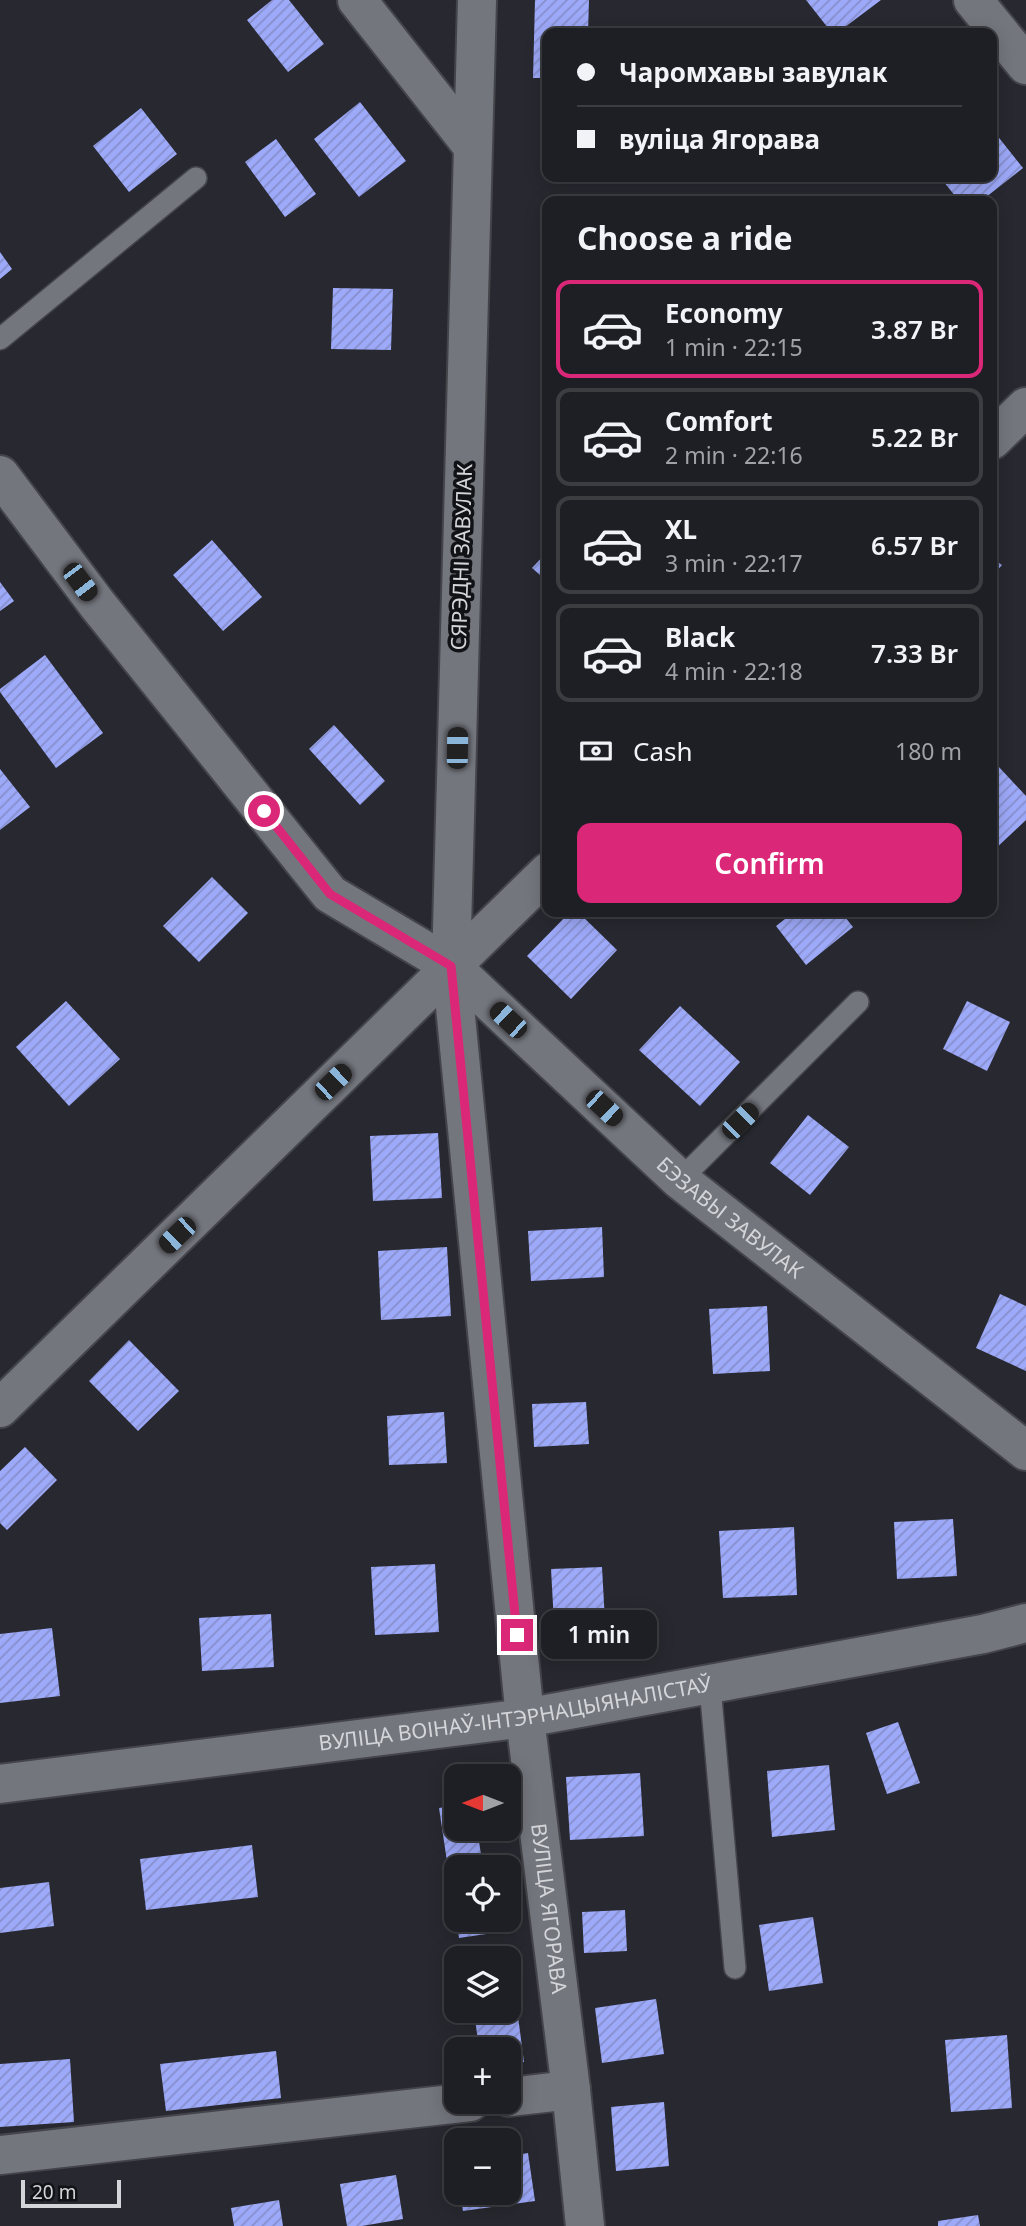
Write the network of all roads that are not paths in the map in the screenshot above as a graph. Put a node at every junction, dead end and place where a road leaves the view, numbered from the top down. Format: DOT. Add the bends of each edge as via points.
graph roads {
  1 [pos="357,0"];
  2 [pos="477,0"];
  3 [pos="973,0"];
  4 [pos="996,28"];
  5 [pos="997,29"];
  6 [pos="1026,65"];
  7 [pos="473,147"];
  8 [pos="196,178"];
  9 [pos="0,340"];
  10 [pos="1026,407"];
  11 [pos="997,435"];
  12 [pos="0,475"];
  13 [pos="542,878"];
  14 [pos="451,966"];
  15 [pos="858,1002"];
  16 [pos="680,1180"];
  17 [pos="0,1408"];
  18 [pos="1026,1451"];
  19 [pos="1026,1623"];
  20 [pos="710,1686"];
  21 [pos="525,1718"];
  22 [pos="0,1783"];
  23 [pos="736,1968"];
  24 [pos="571,2090"];
  25 [pos="521,2096"];
  26 [pos="444,2105"];
  27 [pos="0,2155"];
  28 [pos="585,2226"];
  1 -- 7 [label="street"];
  2 -- 7 [label="street, СЯРЭДНІ ЗАВУЛАК"];
  3 -- 4 [label="street"];
  5 -- 6 [label="street"];
  7 -- 14 [label="street, СЯРЭДНІ ЗАВУЛАК"];
  8 -- 9 [label="lane"];
  10 -- 11 [label="street"];
  12 -- 14 [label="street, БЭЗАВЫ ЗАВУЛАК" via="96,604 330,894"];
  13 -- 14 [label="street"];
  14 -- 16 [label="street, БЭЗАВЫ ЗАВУЛАК"];
  14 -- 17 [label="street"];
  14 -- 21 [label="street, ВУЛІЦА ЯГОРАВА"];
  15 -- 16 [label="lane"];
  16 -- 18 [label="street, БЭЗАВЫ ЗАВУЛАК"];
  19 -- 20 [label="street, ВУЛІЦА ВОІНАЎ-ІНТЭРНАЦЫЯНАЛІСТАЎ"];
  20 -- 21 [label="street, ВУЛІЦА ВОІНАЎ-ІНТЭРНАЦЫЯНАЛІСТАЎ"];
  20 -- 23 [label="lane"];
  21 -- 22 [label="street, ВУЛІЦА ВОІНАЎ-ІНТЭРНАЦЫЯНАЛІСТАЎ"];
  21 -- 24 [label="street, ВУЛІЦА ЯГОРАВА"];
  24 -- 25 [label="street"];
  24 -- 28 [label="street, ВУЛІЦА ЯГОРАВА"];
  26 -- 27 [label="street"];
}
